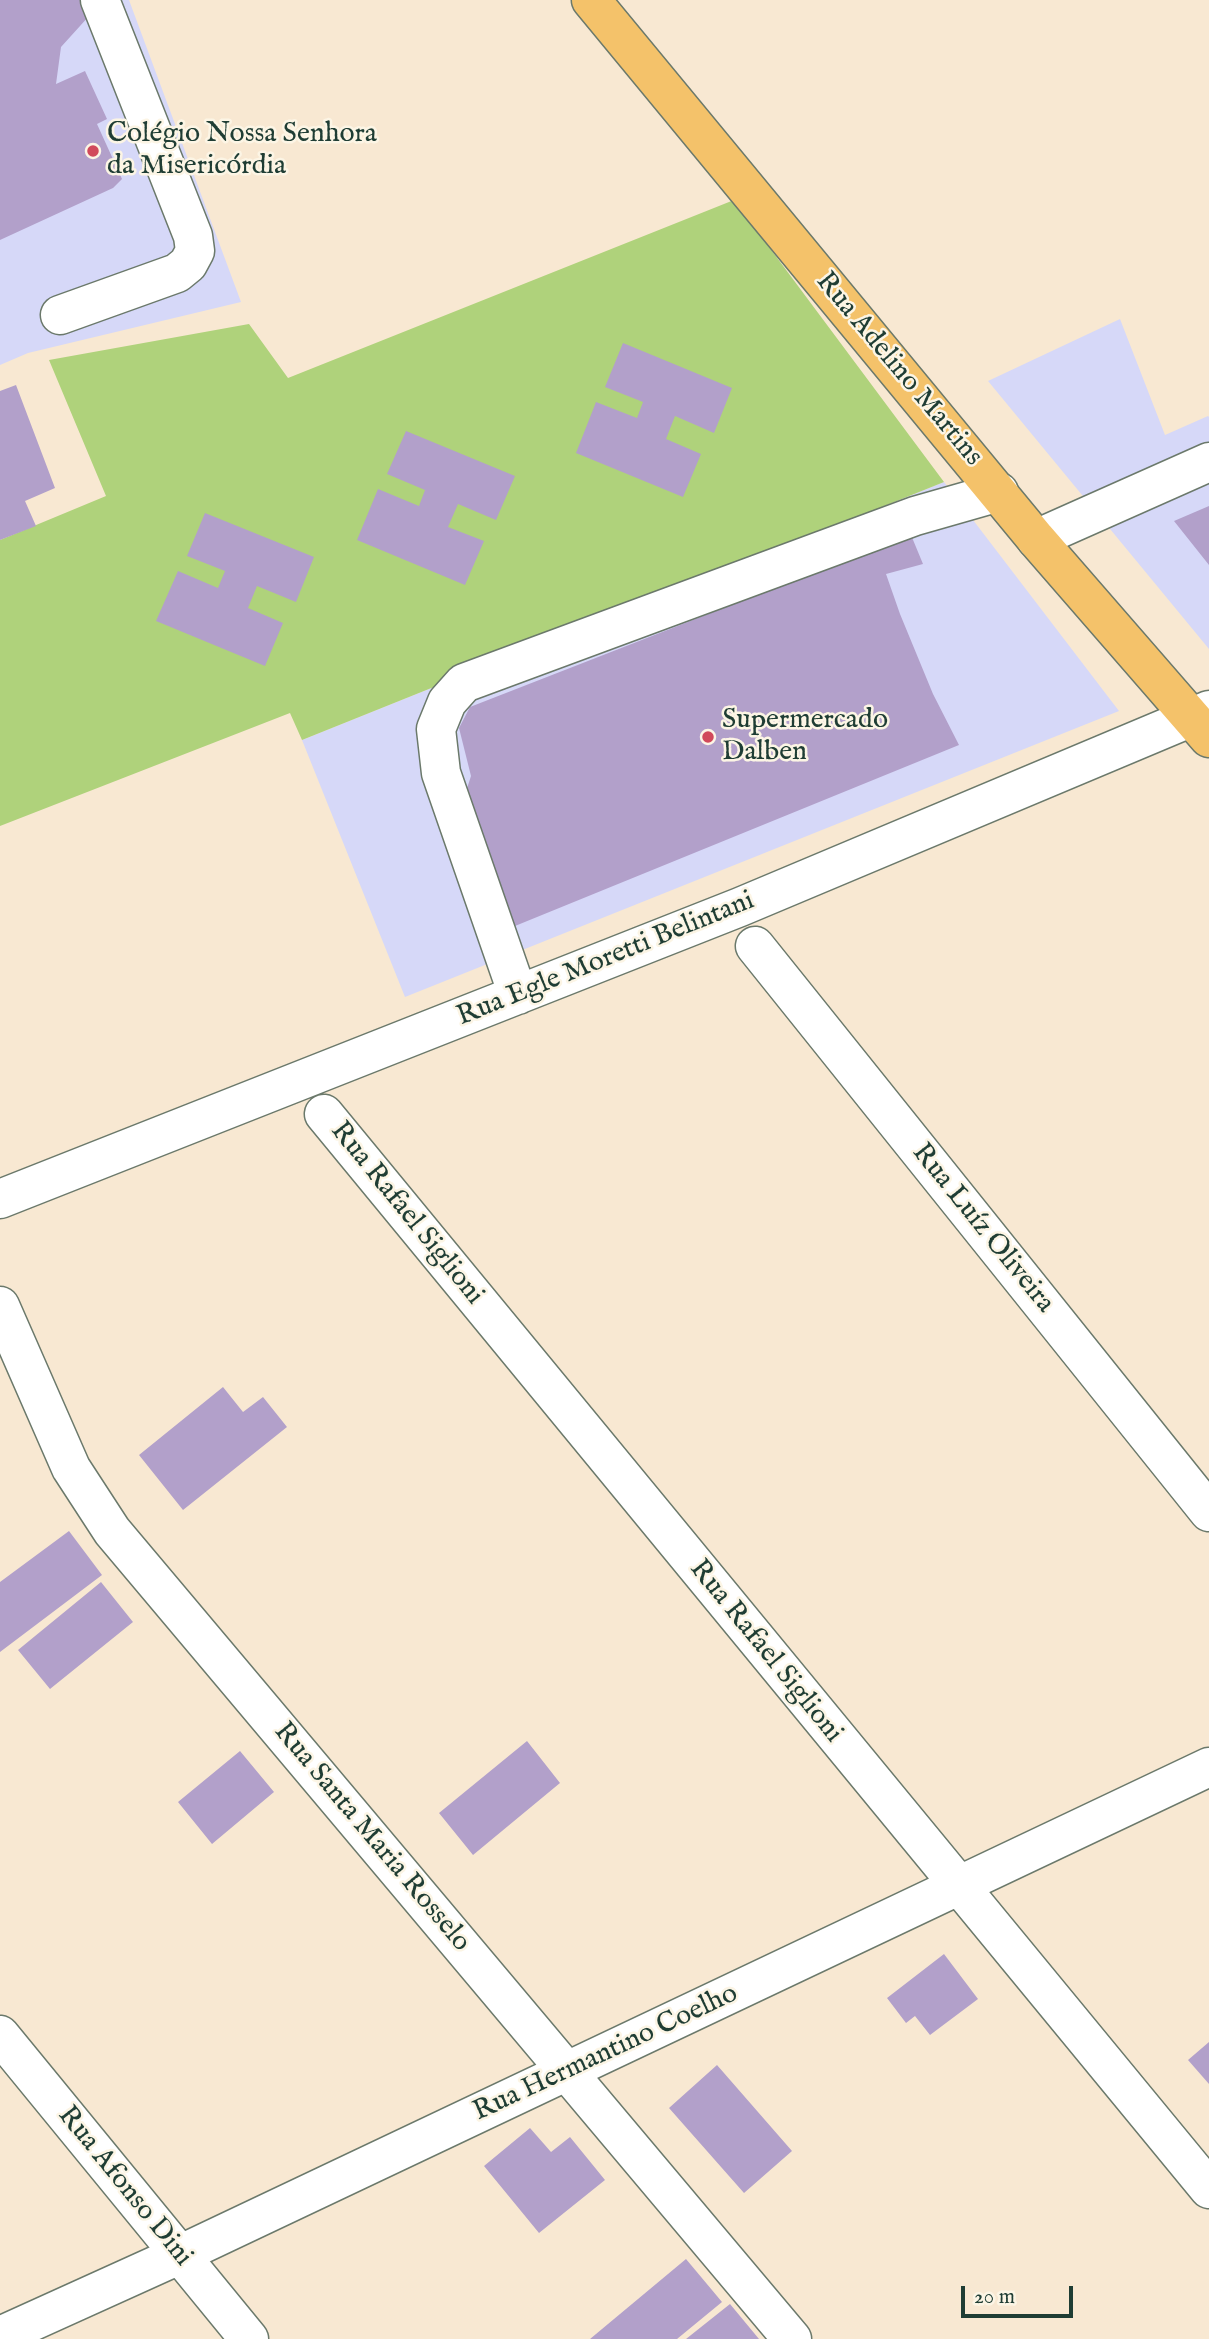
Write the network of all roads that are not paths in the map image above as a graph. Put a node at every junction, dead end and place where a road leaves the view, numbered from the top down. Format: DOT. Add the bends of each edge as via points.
graph roads {
  1 [pos="100,0"];
  2 [pos="591,0"];
  3 [pos="60,314"];
  4 [pos="1209,461"];
  5 [pos="999,492"];
  6 [pos="1036,539"];
  7 [pos="1204,722"];
  8 [pos="755,946"];
  9 [pos="518,995"];
  10 [pos="324,1114"];
  11 [pos="0,1199"];
  12 [pos="0,1306"];
  13 [pos="1209,1512"];
  14 [pos="1209,1767"];
  15 [pos="958,1887"];
  16 [pos="0,2035"];
  17 [pos="568,2072"];
  18 [pos="1209,2189"];
  19 [pos="178,2256"];
  20 [pos="0,2336"];
  21 [pos="249,2339"];
  22 [pos="792,2339"];
  1 -- 3 [label="street" via="195,251 177,272"];
  2 -- 5 [label="main road, Rua Adelino Martins"];
  4 -- 6 [label="street"];
  5 -- 6 [label="main road, Rua Adelino Martins"];
  5 -- 9 [label="street" via="915,516 464,683 447,702 436,729 441,774"];
  6 -- 7 [label="main road, Rua Adelino Martins"];
  7 -- 9 [label="street, Rua Egle Moretti Belintani"];
  8 -- 13 [label="street, Rua Luíz Oliveira"];
  9 -- 11 [label="street, Rua Egle Moretti Belintani"];
  10 -- 15 [label="street, Rua Rafael Siglioni"];
  12 -- 17 [label="street, Rua Santa Maria Rosselo" via="71,1468 112,1531"];
  14 -- 15 [label="street, Rua Hermantino Coelho"];
  15 -- 17 [label="street, Rua Hermantino Coelho"];
  15 -- 18 [label="street, Rua Rafael Siglioni"];
  16 -- 19 [label="street, Rua Afonso Dini"];
  17 -- 19 [label="street, Rua Hermantino Coelho"];
  17 -- 22 [label="street, Rua Santa Maria Rosselo"];
  19 -- 20 [label="street, Rua Hermantino Coelho"];
  19 -- 21 [label="street, Rua Afonso Dini"];
}
